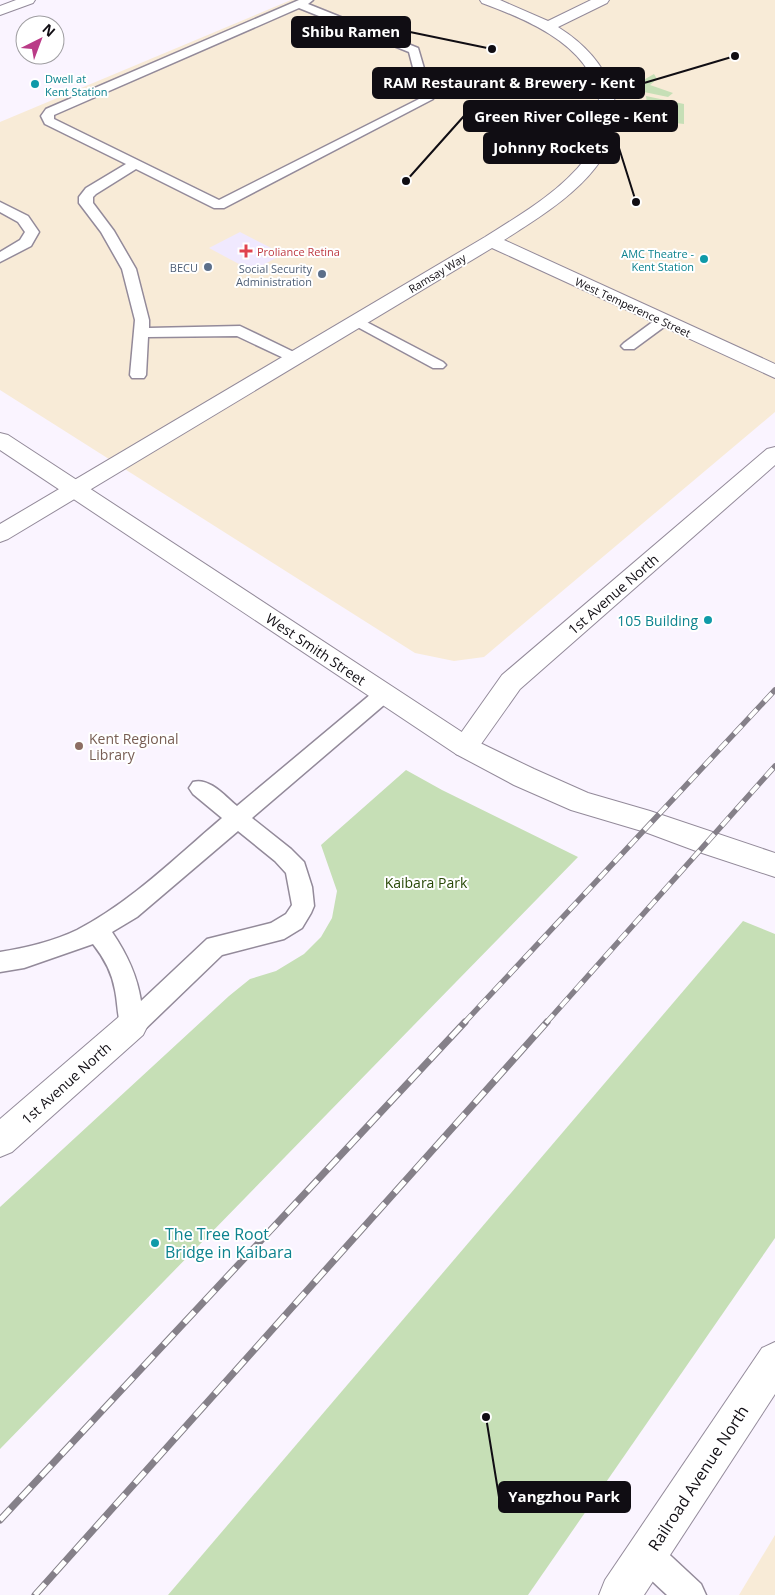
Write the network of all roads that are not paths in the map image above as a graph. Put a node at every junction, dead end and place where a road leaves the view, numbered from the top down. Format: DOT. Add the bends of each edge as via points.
graph roads {
  1 [pos="28,0"];
  2 [pos="487,0"];
  3 [pos="602,0"];
  4 [pos="303,2"];
  5 [pos="0,10"];
  6 [pos="548,27"];
  7 [pos="136,164"];
  8 [pos="0,206"];
  9 [pos="491,241"];
  10 [pos="0,258"];
  11 [pos="357,321"];
  12 [pos="663,321"];
  13 [pos="141,333"];
  14 [pos="628,346"];
  15 [pos="295,358"];
  16 [pos="438,365"];
  17 [pos="775,372"];
  18 [pos="138,375"];
  19 [pos="0,440"];
  20 [pos="775,454"];
  21 [pos="76,489"];
  22 [pos="0,534"];
  23 [pos="384,694"];
  24 [pos="465,746"];
  25 [pos="200,788"];
  26 [pos="238,818"];
  27 [pos="775,865"];
  28 [pos="96,930"];
  29 [pos="0,962"];
  30 [pos="132,1025"];
  31 [pos="0,1141"];
  32 [pos="775,1361"];
  33 [pos="647,1555"];
  34 [pos="620,1595"];
  35 [pos="690,1595"];
  1 -- 5 [label="street"];
  2 -- 6 [label="street, Ramsay Way"];
  3 -- 6 [label="street"];
  4 -- 7 [label="lane" via="46,116 49,121"];
  4 -- 7 [label="lane" via="414,50 427,99 219,205"];
  6 -- 9 [label="street, Ramsay Way" via="590,62 600,77 610,113 607,130 592,160 565,190"];
  7 -- 13 [label="lane" via="91,191 86,203 129,268 142,320"];
  8 -- 10 [label="lane" via="22,219 32,232 26,243"];
  9 -- 11 [label="street, Ramsay Way"];
  9 -- 12 [label="street, West Temperence Street"];
  11 -- 15 [label="street, Ramsay Way"];
  11 -- 16 [label="lane"];
  12 -- 14 [label="lane"];
  12 -- 17 [label="street, West Temperence Street"];
  13 -- 15 [label="lane" via="240,331"];
  13 -- 18 [label="lane"];
  15 -- 21 [label="street, Ramsay Way"];
  19 -- 21 [label="street, West Smith Street"];
  20 -- 24 [label="street, 1st Avenue North" via="511,682"];
  21 -- 22 [label="street, Ramsay Way"];
  21 -- 23 [label="street, West Smith Street"];
  23 -- 24 [label="street, West Smith Street"];
  23 -- 26 [label="lane"];
  24 -- 27 [label="street, West Smith Street" via="581,802"];
  25 -- 26 [label="lane"];
  26 -- 28 [label="lane" via="129,910"];
  26 -- 30 [label="lane" via="283,854 296,869 302,887 303,906 294,921 276,932 215,946"];
  28 -- 29 [label="lane" via="83,938 24,958"];
  28 -- 30 [label="lane" via="118,960 127,988"];
  30 -- 31 [label="street, 1st Avenue North"];
  32 -- 33 [label="street, Railroad Avenue North"];
  33 -- 34 [label="street, Railroad Avenue North"];
  33 -- 35 [label="lane"];
}
